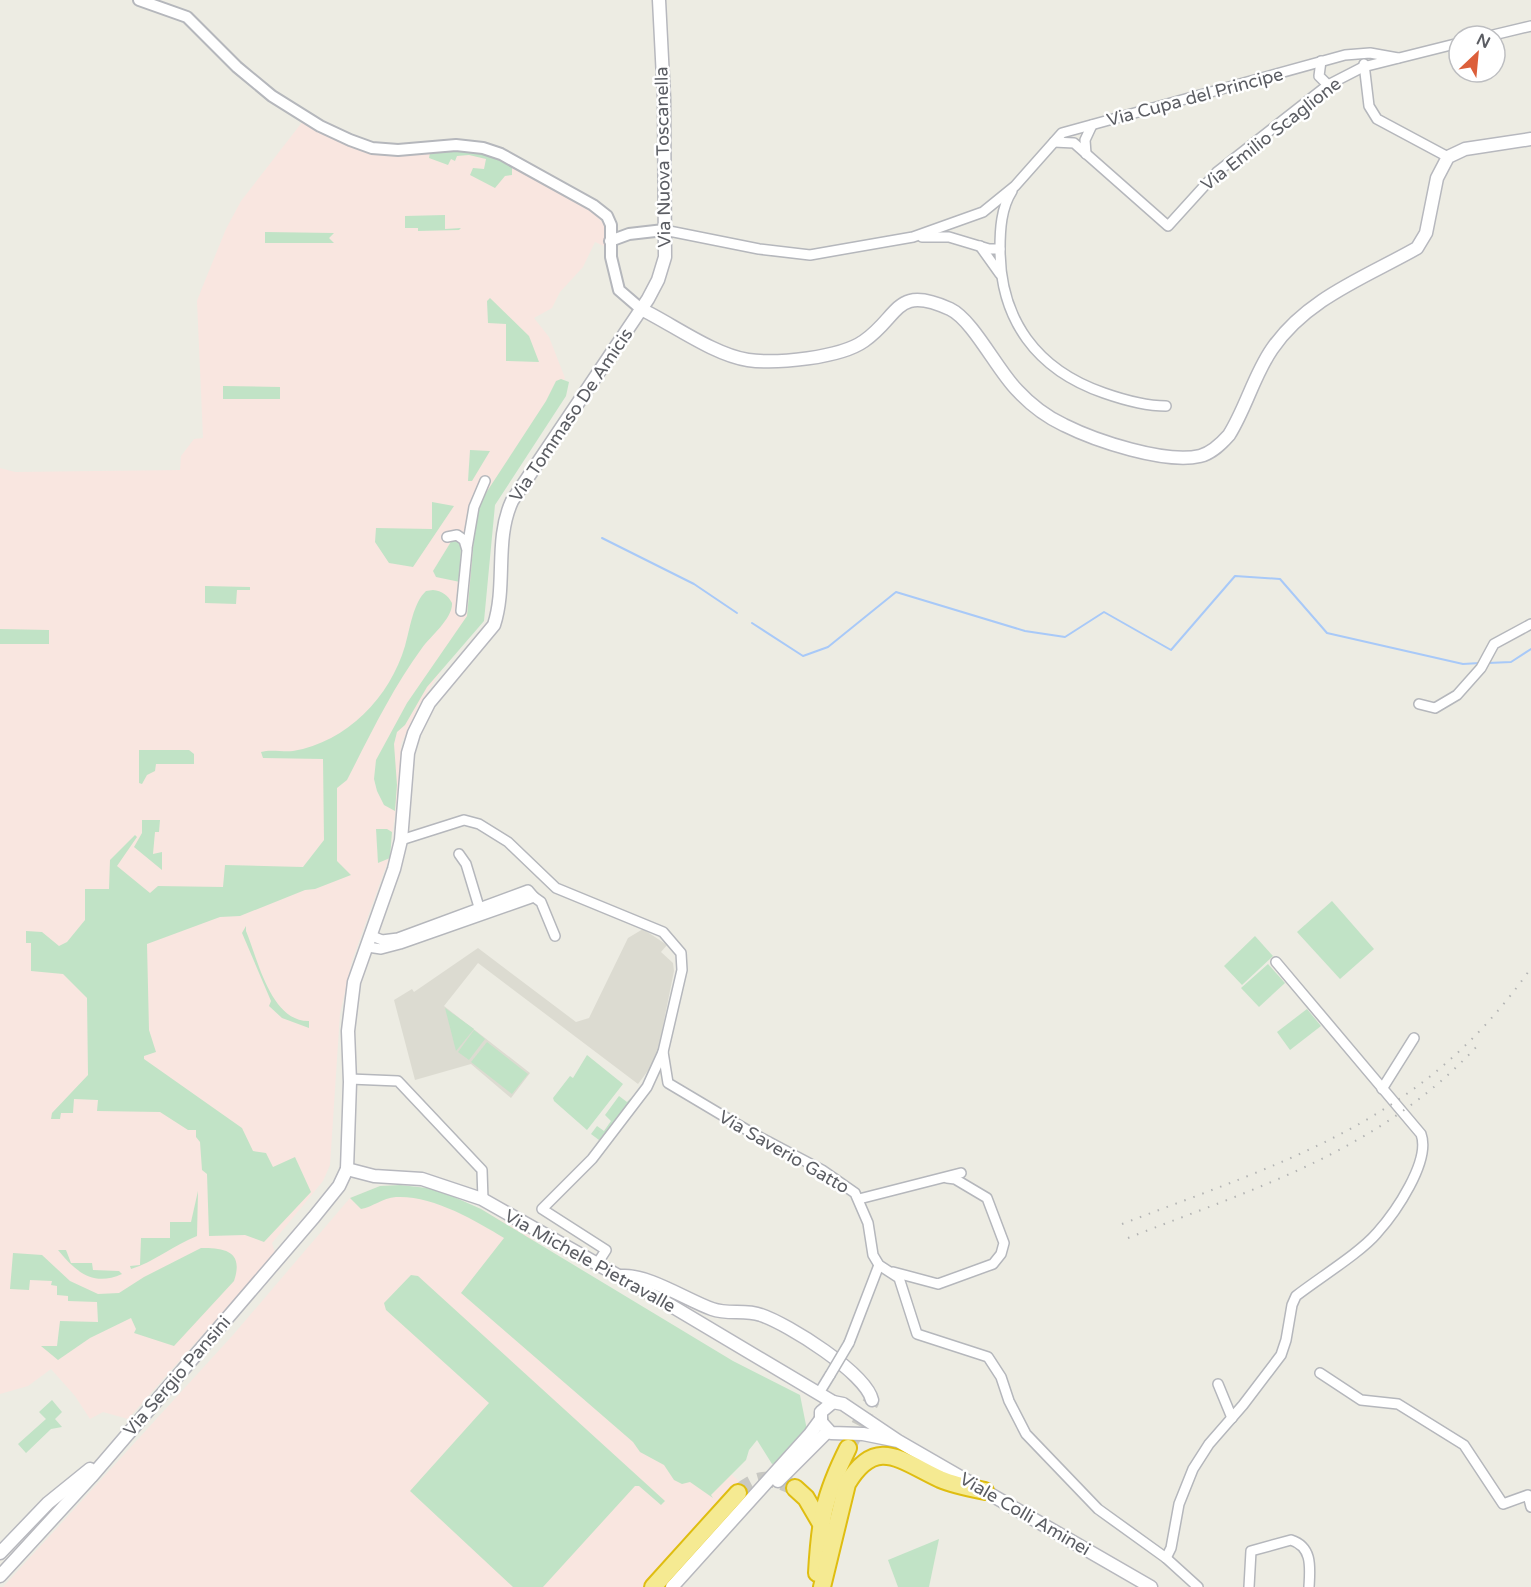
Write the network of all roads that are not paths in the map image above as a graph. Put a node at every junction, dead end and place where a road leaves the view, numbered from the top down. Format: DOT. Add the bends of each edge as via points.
graph roads {
  1 [pos="139,0"];
  2 [pos="659,0"];
  3 [pos="1531,26"];
  4 [pos="1507,32"];
  5 [pos="1447,46"];
  6 [pos="1361,53"];
  7 [pos="1398,58"];
  8 [pos="1321,62"];
  9 [pos="1363,67"];
  10 [pos="1328,85"];
  11 [pos="1092,125"];
  12 [pos="1531,139"];
  13 [pos="1054,142"];
  14 [pos="1086,154"];
  15 [pos="1448,157"];
  16 [pos="1015,186"];
  17 [pos="983,212"];
  18 [pos="1001,221"];
  19 [pos="611,225"];
  20 [pos="949,225"];
  21 [pos="664,230"];
  22 [pos="629,234"];
  23 [pos="913,237"];
  24 [pos="949,237"];
  25 [pos="610,241"];
  26 [pos="979,245"];
  27 [pos="1000,249"];
  28 [pos="1001,276"];
  29 [pos="641,309"];
  30 [pos="1166,406"];
  31 [pos="485,481"];
  32 [pos="447,537"];
  33 [pos="467,550"];
  34 [pos="461,611"];
  35 [pos="1531,624"];
  36 [pos="1419,704"];
  37 [pos="401,840"];
  38 [pos="459,854"];
  39 [pos="534,897"];
  40 [pos="479,907"];
  41 [pos="555,936"];
  42 [pos="370,942"];
  43 [pos="1276,962"];
  44 [pos="1414,1038"];
  45 [pos="663,1052"];
  46 [pos="350,1080"];
  47 [pos="1382,1089"];
  48 [pos="346,1169"];
  49 [pos="961,1173"];
  50 [pos="947,1178"];
  51 [pos="859,1199"];
  52 [pos="483,1200"];
  53 [pos="597,1264"];
  54 [pos="879,1265"];
  55 [pos="893,1272"];
  56 [pos="618,1277"];
  57 [pos="1320,1373"];
  58 [pos="1218,1384"];
  59 [pos="819,1393"];
  60 [pos="872,1400"];
  61 [pos="833,1402"];
  62 [pos="850,1411"];
  63 [pos="1232,1418"];
  64 [pos="820,1419"];
  65 [pos="828,1431"];
  66 [pos="844,1440"];
  67 [pos="898,1441"];
  68 [pos="108,1455"];
  69 [pos="795,1488"];
  70 [pos="985,1491"];
  71 [pos="738,1493"];
  72 [pos="1531,1507"];
  73 [pos="820,1522"];
  74 [pos="0,1553"];
  75 [pos="1166,1558"];
  76 [pos="0,1576"];
  77 [pos="653,1587"];
  78 [pos="672,1587"];
  79 [pos="680,1587"];
  80 [pos="817,1587"];
  81 [pos="822,1587"];
  82 [pos="1151,1587"];
  83 [pos="1198,1587"];
  84 [pos="1207,1587"];
  85 [pos="1249,1587"];
  86 [pos="1308,1587"];
  1 -- 19 [label="street" via="187,17 265,90 320,126 372,148 456,145 501,154 593,205 607,216"];
  2 -- 21 [label="main road, Via Nuova Toscanella"];
  3 -- 4 [label="street"];
  5 -- 7 [label="street, Via Emilio Scaglione"];
  6 -- 7 [label="street, Via Cupa del Principe"];
  6 -- 8 [label="street, Via Cupa del Principe"];
  6 -- 9 [label="street"];
  7 -- 9 [label="street, Via Emilio Scaglione"];
  8 -- 10 [label="street" via="1319,76"];
  8 -- 11 [label="street, Via Cupa del Principe"];
  9 -- 10 [label="street, Via Emilio Scaglione"];
  9 -- 15 [label="street" via="1369,106 1377,118"];
  10 -- 14 [label="street, Via Emilio Scaglione" via="1217,172 1168,226"];
  11 -- 13 [label="street, Via Cupa del Principe" via="1062,133"];
  11 -- 14 [label="street" via="1085,140"];
  12 -- 15 [label="main road" via="1465,149"];
  13 -- 14 [label="street, Via Emilio Scaglione" via="1068,141"];
  13 -- 16 [label="street, Via Cupa del Principe"];
  15 -- 29 [label="main road" via="1437,178 1426,233 1417,248 1322,299 1300,317 1272,349 1229,435 1200,456 1174,458 1144,452 1062,425 1017,390 958,313 927,302 899,304 864,342 850,348 770,361 746,360 725,352"];
  16 -- 17 [label="street, Via Cupa del Principe"];
  16 -- 18 [label="street, Via Cupa del Principe"];
  17 -- 18 [label="street" via="995,213"];
  17 -- 20 [label="street, Via Cupa del Principe"];
  18 -- 27 [label="street, Via Cupa del Principe"];
  19 -- 22 [label="street"];
  19 -- 25 [label="street"];
  20 -- 23 [label="street, Via Cupa del Principe"];
  20 -- 24 [label="street"];
  21 -- 22 [label="street"];
  21 -- 23 [label="street, Via Cupa del Principe" via="810,255"];
  21 -- 29 [label="main road, Via Nuova Toscanella" via="663,269"];
  22 -- 25 [label="street"];
  23 -- 24 [label="street"];
  24 -- 26 [label="street"];
  25 -- 29 [label="street" via="620,290"];
  26 -- 27 [label="street"];
  26 -- 28 [label="street"];
  27 -- 28 [label="street, Via Cupa del Principe"];
  28 -- 30 [label="street, Via Cupa del Principe" via="1016,323 1050,365 1099,392 1146,405"];
  29 -- 37 [label="main road, Via Tommaso De Amicis" via="512,501 503,524 499,609 494,625 429,703 414,733 408,753"];
  31 -- 33 [label="street" via="474,507"];
  32 -- 33 [label="street" via="457,535 464,540"];
  33 -- 34 [label="street"];
  35 -- 36 [label="street" via="1494,644 1481,668 1457,695 1435,708"];
  37 -- 42 [label="main road, Via Tommaso De Amicis"];
  37 -- 45 [label="street" via="464,820 479,824 508,842 556,888 663,932 681,953 682,970"];
  38 -- 40 [label="street" via="466,864"];
  39 -- 40 [label="street" via="528,891"];
  39 -- 41 [label="street" via="542,902"];
  39 -- 42 [label="street" via="400,944 381,949"];
  40 -- 42 [label="street" via="398,938"];
  42 -- 46 [label="main road, Via Tommaso De Amicis" via="354,982 348,1031"];
  43 -- 47 [label="street"];
  44 -- 47 [label="street"];
  45 -- 51 [label="street, Via Saverio Gatto" via="668,1083 822,1170"];
  45 -- 53 [label="street" via="638,1101 592,1158 542,1209 606,1250"];
  46 -- 48 [label="main road, Via Tommaso De Amicis"];
  46 -- 52 [label="street" via="397,1083 481,1171"];
  47 -- 63 [label="street" via="1421,1134 1425,1148 1420,1166 1377,1234 1296,1296 1284,1348"];
  48 -- 52 [label="main road, Via Michele Pietravalle" via="374,1176 422,1179"];
  48 -- 68 [label="main road, Via Sergio Pansini" via="339,1186 314,1217"];
  49 -- 50 [label="street"];
  50 -- 51 [label="street"];
  50 -- 55 [label="street" via="956,1179 987,1198 1004,1243 1002,1254 993,1264 938,1284"];
  51 -- 54 [label="street, Via Saverio Gatto"];
  52 -- 53 [label="main road, Via Michele Pietravalle"];
  53 -- 56 [label="main road, Via Michele Pietravalle"];
  54 -- 55 [label="street"];
  54 -- 59 [label="street, bridge" via="849,1342"];
  55 -- 75 [label="street" via="917,1334 988,1356 1026,1434 1098,1509"];
  56 -- 59 [label="main road, Via Michele Pietravalle"];
  56 -- 60 [label="main road" via="640,1278 713,1309 753,1312 775,1321 843,1366 865,1386"];
  57 -- 72 [label="street" via="1361,1400 1398,1404 1464,1445 1503,1504 1528,1495"];
  58 -- 63 [label="street"];
  59 -- 61 [label="main road, Via Michele Pietravalle"];
  61 -- 62 [label="main road"];
  61 -- 64 [label="main road" via="824,1408"];
  62 -- 66 [label="main road"];
  62 -- 67 [label="main road, Viale Colli Aminei"];
  63 -- 75 [label="street" via="1193,1469 1179,1504"];
  64 -- 65 [label="main road"];
  64 -- 78 [label="main road"];
  65 -- 66 [label="main road"];
  65 -- 79 [label="main road"];
  66 -- 67 [label="main road"];
  66 -- 73 [label="highway"];
  67 -- 70 [label="main road, Viale Colli Aminei"];
  68 -- 74 [label="main road" via="48,1503"];
  68 -- 76 [label="main road, Via Sergio Pansini"];
  69 -- 73 [label="highway"];
  70 -- 81 [label="highway" via="942,1480 894,1456 867,1460 846,1484"];
  70 -- 82 [label="main road, Viale Colli Aminei"];
  71 -- 77 [label="highway"];
  73 -- 80 [label="highway"];
  75 -- 83 [label="street"];
  83 -- 84 [label="street"];
  85 -- 86 [label="street" via="1251,1551 1291,1540 1302,1545 1309,1558"];
}
